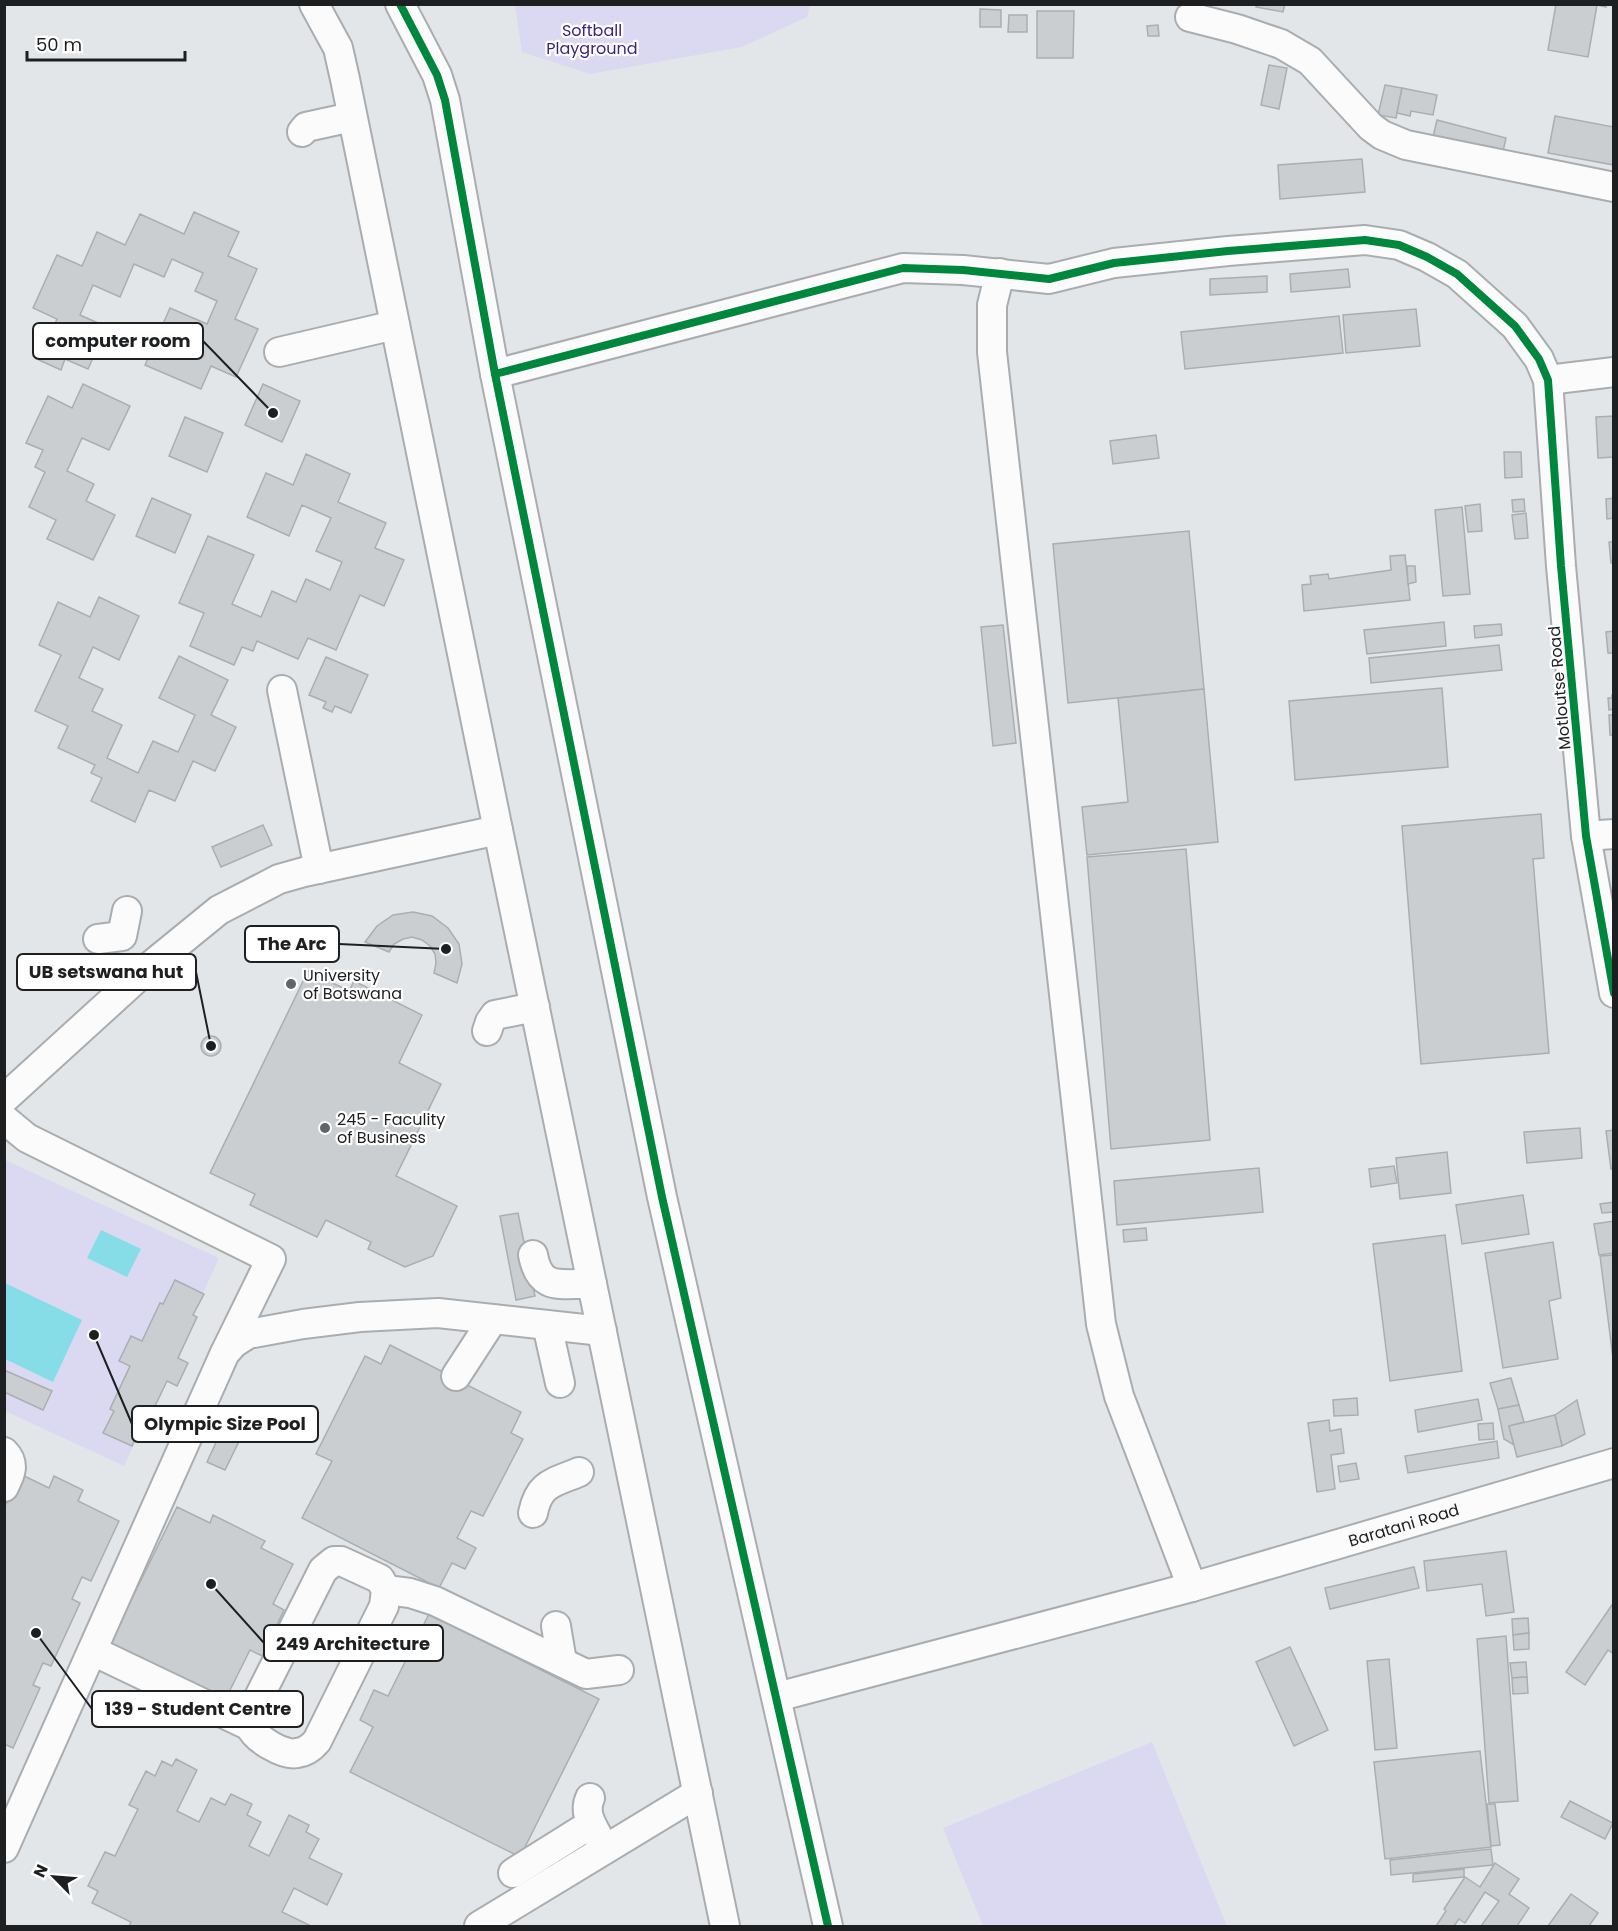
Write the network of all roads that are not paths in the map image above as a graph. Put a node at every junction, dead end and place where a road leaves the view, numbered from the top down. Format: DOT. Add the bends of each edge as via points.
graph roads {
  1 [pos="314,4"];
  2 [pos="400,4"];
  3 [pos="1190,17"];
  4 [pos="352,117"];
  5 [pos="302,132"];
  6 [pos="1614,187"];
  7 [pos="1000,273"];
  8 [pos="395,325"];
  9 [pos="279,352"];
  10 [pos="1614,372"];
  11 [pos="495,374"];
  12 [pos="1548,380"];
  13 [pos="282,690"];
  14 [pos="498,830"];
  15 [pos="1600,835"];
  16 [pos="319,869"];
  17 [pos="116,929"];
  18 [pos="149,967"];
  19 [pos="1614,993"];
  20 [pos="535,1007"];
  21 [pos="488,1031"];
  22 [pos="4,1099"];
  23 [pos="4,1119"];
  24 [pos="533,1255"];
  25 [pos="592,1284"];
  26 [pos="493,1319"];
  27 [pos="547,1325"];
  28 [pos="602,1331"];
  29 [pos="224,1355"];
  30 [pos="456,1376"];
  31 [pos="560,1383"];
  32 [pos="4,1452"];
  33 [pos="1614,1463"];
  34 [pos="579,1472"];
  35 [pos="4,1488"];
  36 [pos="533,1513"];
  37 [pos="1192,1587"];
  38 [pos="387,1590"];
  39 [pos="556,1626"];
  40 [pos="93,1651"];
  41 [pos="562,1662"];
  42 [pos="619,1670"];
  43 [pos="777,1697"];
  44 [pos="250,1726"];
  45 [pos="698,1793"];
  46 [pos="4,1848"];
  47 [pos="606,1849"];
  48 [pos="513,1873"];
  49 [pos="479,1926"];
  50 [pos="725,1926"];
  51 [pos="828,1926"];
  1 -- 4 [label="street" via="338,48"];
  2 -- 11 [label="street" via="437,75 445,100"];
  3 -- 6 [label="street" via="1281,44 1310,61 1371,127 1406,145"];
  4 -- 5 [label="street" via="306,127"];
  4 -- 8 [label="street"];
  7 -- 11 [label="street" via="903,268"];
  7 -- 12 [label="street" via="1049,279 1114,263 1228,251 1365,240 1399,245 1457,274 1515,326 1539,359"];
  7 -- 37 [label="street" via="992,305 993,351 1101,1324 1119,1396"];
  8 -- 9 [label="street" via="341,330"];
  8 -- 14 [label="street"];
  10 -- 12 [label="street"];
  11 -- 43 [label="street" via="662,1197"];
  12 -- 15 [label="street, Motloutse Road" via="1561,566"];
  13 -- 16 [label="street" via="300,748"];
  14 -- 16 [label="street"];
  14 -- 20 [label="street"];
  15 -- 19 [label="street, Motloutse Road"];
  16 -- 18 [label="street" via="279,879 219,910"];
  17 -- 18 [label="street"];
  18 -- 22 [label="street"];
  20 -- 21 [label="street" via="495,1015"];
  20 -- 25 [label="street"];
  23 -- 29 [label="street" via="27,1138 271,1259"];
  24 -- 25 [label="street" via="536,1270 551,1283"];
  25 -- 28 [label="street"];
  26 -- 27 [label="street"];
  26 -- 29 [label="street" via="438,1313 303,1324 248,1334"];
  26 -- 30 [label="street"];
  27 -- 28 [label="street"];
  27 -- 31 [label="street"];
  28 -- 45 [label="street"];
  29 -- 40 [label="street"];
  32 -- 35 [label="street" via="12,1472"];
  33 -- 37 [label="street, Baratani Road"];
  34 -- 36 [label="street" via="543,1487"];
  37 -- 43 [label="street, Baratani Road"];
  38 -- 41 [label="street" via="435,1601"];
  38 -- 44 [label="street" via="384,1606 311,1747 289,1754 256,1737"];
  38 -- 44 [label="street" via="380,1579 349,1563 334,1561 323,1570 252,1711"];
  39 -- 41 [label="street"];
  40 -- 44 [label="street"];
  40 -- 46 [label="street"];
  41 -- 42 [label="street" via="586,1674"];
  43 -- 51 [label="street"];
  45 -- 47 [label="street"];
  45 -- 50 [label="street"];
  47 -- 48 [label="street" via="591,1811"];
  47 -- 49 [label="street"];
}
